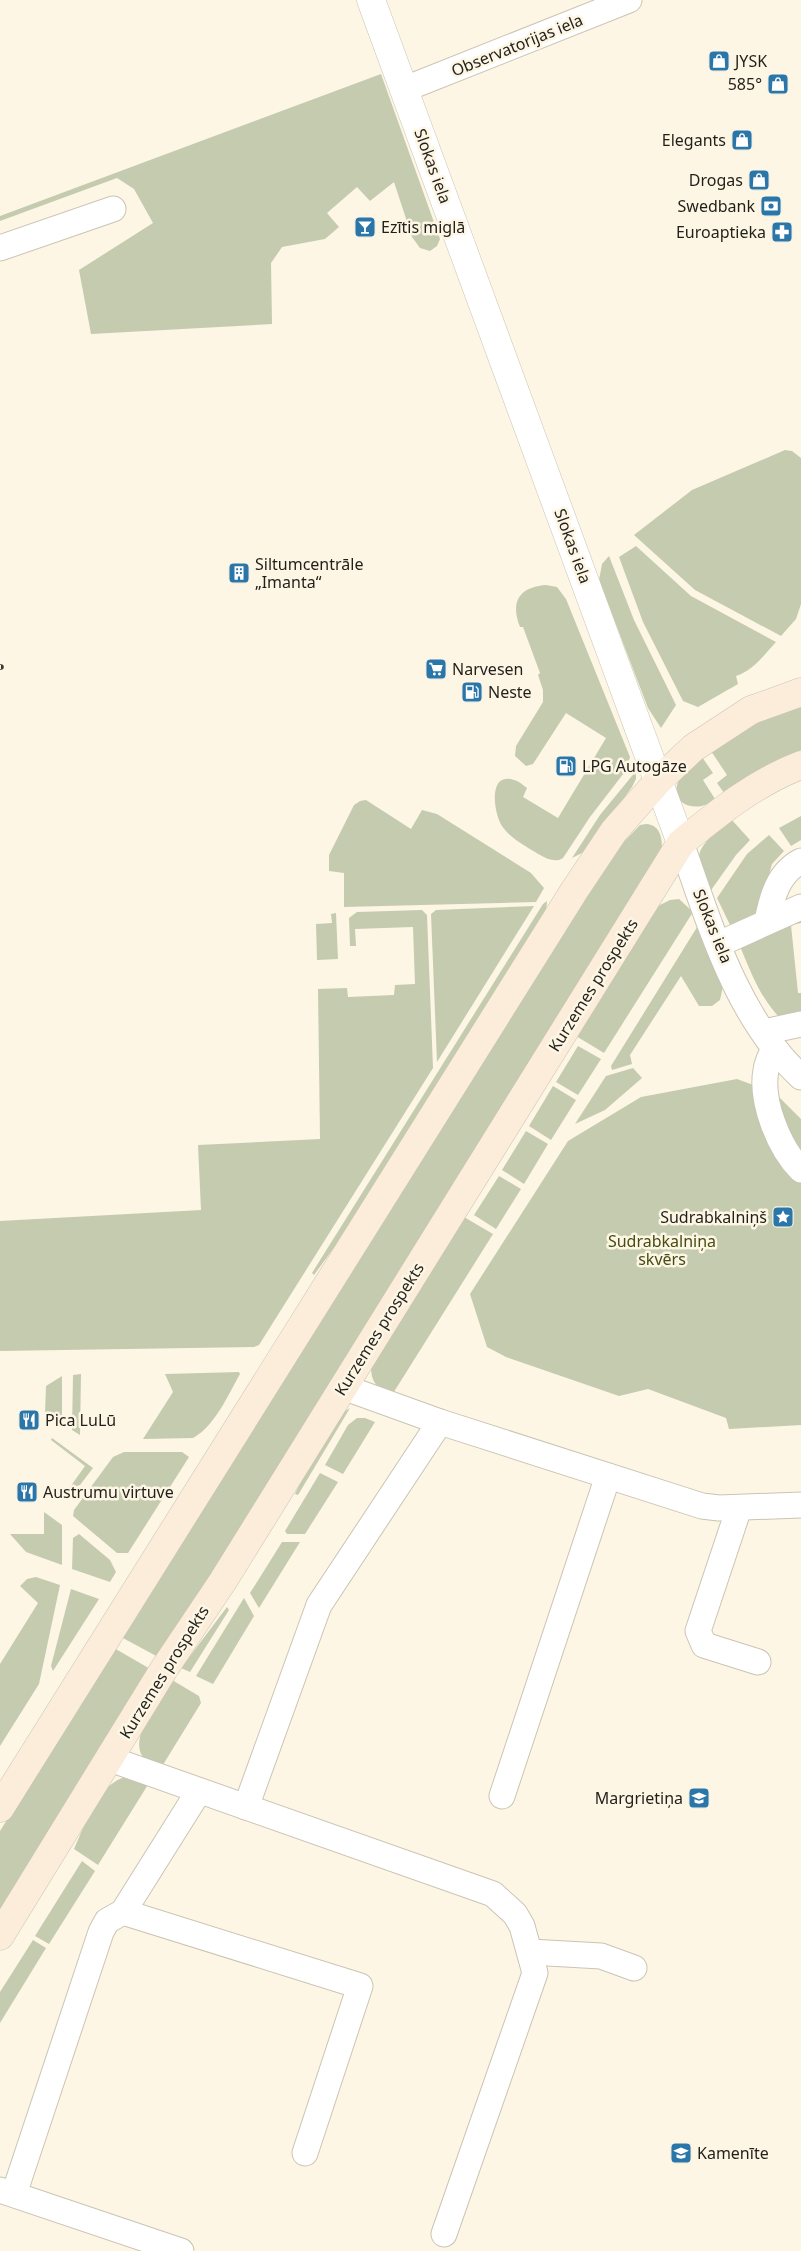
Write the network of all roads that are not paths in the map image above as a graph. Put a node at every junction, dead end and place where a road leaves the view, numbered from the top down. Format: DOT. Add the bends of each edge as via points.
graph roads {
  1 [pos="371,0"];
  2 [pos="629,0"];
  3 [pos="405,89"];
  4 [pos="113,210"];
  5 [pos="0,248"];
  6 [pos="801,692"];
  7 [pos="801,764"];
  8 [pos="659,780"];
  9 [pos="681,843"];
  10 [pos="801,861"];
  11 [pos="801,907"];
  12 [pos="767,921"];
  13 [pos="719,944"];
  14 [pos="801,1024"];
  15 [pos="785,1055"];
  16 [pos="801,1170"];
  17 [pos="342,1387"];
  18 [pos="440,1422"];
  19 [pos="608,1476"];
  20 [pos="801,1505"];
  21 [pos="739,1508"];
  22 [pos="758,1662"];
  23 [pos="110,1759"];
  24 [pos="199,1791"];
  25 [pos="502,1796"];
  26 [pos="246,1807"];
  27 [pos="0,1808"];
  28 [pos="123,1912"];
  29 [pos="0,1936"];
  30 [pos="530,1952"];
  31 [pos="634,1968"];
  32 [pos="305,2153"];
  33 [pos="7,2192"];
  34 [pos="444,2234"];
  35 [pos="181,2251"];
  1 -- 3 [label="street, Slokas iela"];
  2 -- 3 [label="street, Observatorijas iela"];
  3 -- 8 [label="street, Slokas iela"];
  4 -- 5 [label="street"];
  6 -- 8 [label="main road" via="751,710 699,744"];
  7 -- 9 [label="main road, Kurzemes prospekts" via="758,785"];
  8 -- 9 [label="street, Slokas iela"];
  8 -- 27 [label="main road" via="614,831 574,891"];
  9 -- 13 [label="street, Slokas iela"];
  9 -- 17 [label="main road, Kurzemes prospekts"];
  10 -- 12 [label="street" via="778,884"];
  11 -- 12 [label="street"];
  12 -- 13 [label="street"];
  13 -- 15 [label="street, Slokas iela" via="742,997"];
  14 -- 15 [label="street"];
  15 -- 16 [label="street" via="765,1072 769,1109 781,1142"];
  17 -- 18 [label="street"];
  17 -- 23 [label="main road, Kurzemes prospekts"];
  18 -- 19 [label="street"];
  18 -- 26 [label="street" via="319,1605"];
  19 -- 21 [label="street" via="702,1506"];
  19 -- 25 [label="street"];
  20 -- 21 [label="street"];
  21 -- 22 [label="street" via="698,1630 704,1645"];
  23 -- 24 [label="street"];
  23 -- 29 [label="main road, Kurzemes prospekts"];
  24 -- 26 [label="street"];
  24 -- 28 [label="street"];
  26 -- 30 [label="street" via="493,1894 515,1914"];
  28 -- 32 [label="street" via="360,1986"];
  28 -- 33 [label="street" via="107,1921 101,1932"];
  30 -- 31 [label="street" via="601,1956"];
  30 -- 34 [label="street" via="535,1974"];
  33 -- 35 [label="street"];
}
